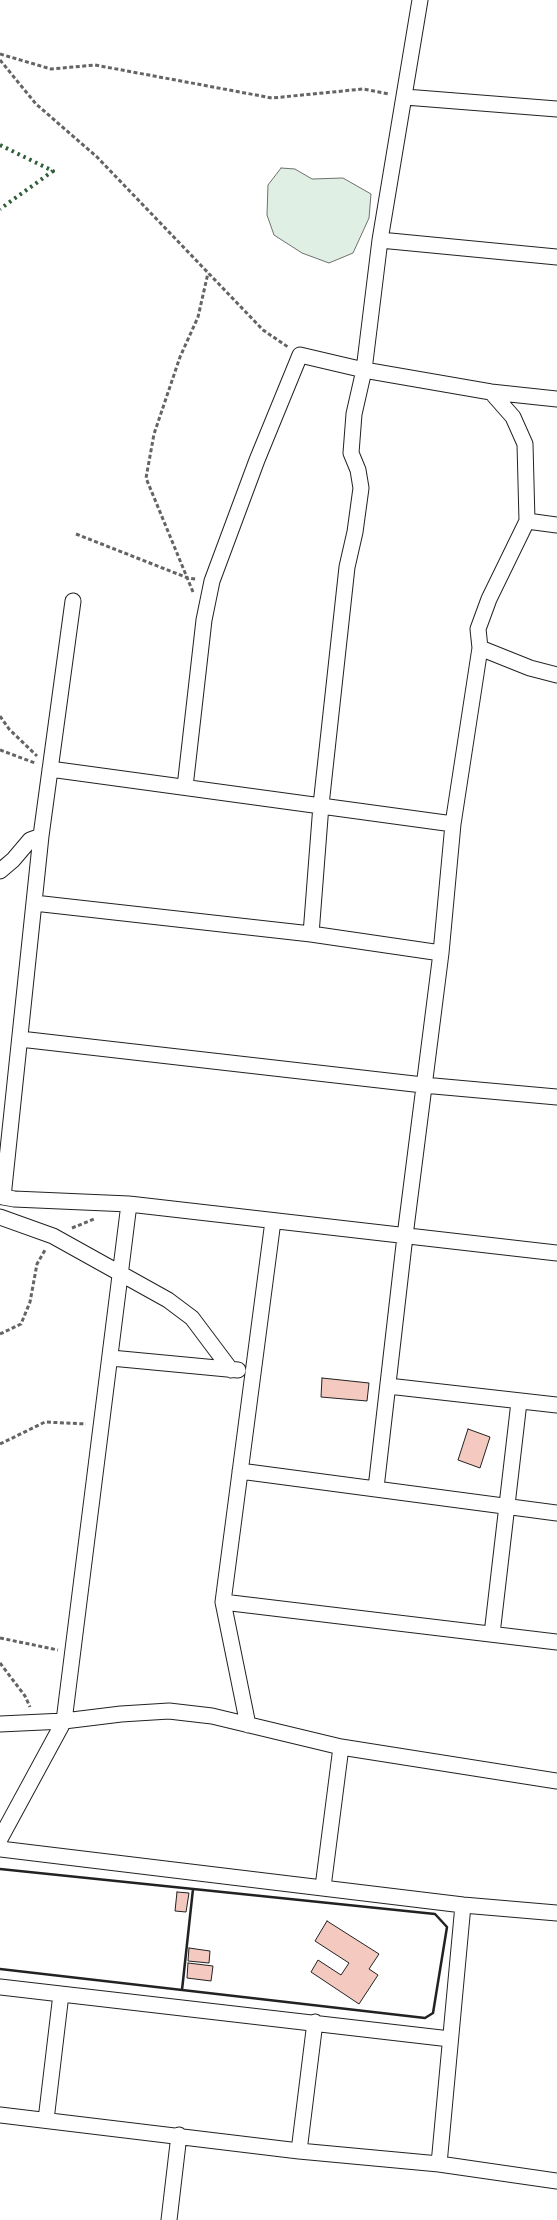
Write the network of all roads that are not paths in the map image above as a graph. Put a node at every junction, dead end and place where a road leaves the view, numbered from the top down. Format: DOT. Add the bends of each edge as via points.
graph roads {
  1 [pos="420,0"];
  2 [pos="405,97"];
  3 [pos="557,109"];
  4 [pos="380,240"];
  5 [pos="557,257"];
  6 [pos="364,370"];
  7 [pos="491,392"];
  8 [pos="557,399"];
  9 [pos="527,521"];
  10 [pos="557,525"];
  11 [pos="73,601"];
  12 [pos="480,648"];
  13 [pos="557,675"];
  14 [pos="50,769"];
  15 [pos="185,787"];
  16 [pos="320,805"];
  17 [pos="453,824"];
  18 [pos="41,836"];
  19 [pos="0,871"];
  20 [pos="34,903"];
  21 [pos="311,934"];
  22 [pos="441,953"];
  23 [pos="20,1039"];
  24 [pos="423,1085"];
  25 [pos="557,1098"];
  26 [pos="2,1197"];
  27 [pos="129,1204"];
  28 [pos="0,1217"];
  29 [pos="272,1221"];
  30 [pos="405,1236"];
  31 [pos="557,1253"];
  32 [pos="122,1274"];
  33 [pos="111,1358"];
  34 [pos="231,1370"];
  35 [pos="254,1371"];
  36 [pos="388,1386"];
  37 [pos="519,1402"];
  38 [pos="557,1406"];
  39 [pos="240,1470"];
  40 [pos="376,1488"];
  41 [pos="508,1504"];
  42 [pos="557,1513"];
  43 [pos="223,1602"];
  44 [pos="492,1634"];
  45 [pos="557,1642"];
  46 [pos="64,1721"];
  47 [pos="0,1724"];
  48 [pos="248,1725"];
  49 [pos="341,1747"];
  50 [pos="557,1781"];
  51 [pos="0,1839"];
  52 [pos="0,1849"];
  53 [pos="323,1887"];
  54 [pos="463,1905"];
  55 [pos="557,1913"];
  56 [pos="0,1987"];
  57 [pos="61,1994"];
  58 [pos="315,2022"];
  59 [pos="450,2039"];
  60 [pos="0,2115"];
  61 [pos="46,2120"];
  62 [pos="179,2135"];
  63 [pos="299,2151"];
  64 [pos="439,2164"];
  65 [pos="557,2181"];
  66 [pos="169,2220"];
  1 -- 2 [label="street"];
  2 -- 3 [label="street"];
  2 -- 4 [label="street"];
  4 -- 5 [label="street"];
  4 -- 6 [label="street"];
  6 -- 7 [label="street"];
  6 -- 15 [label="street" via="300,355 212,581 204,620"];
  6 -- 16 [label="street" via="354,414 351,453 361,488 356,532 347,567"];
  7 -- 8 [label="street"];
  7 -- 9 [label="street" via="514,417 525,444"];
  9 -- 10 [label="street"];
  9 -- 12 [label="street" via="488,599 478,629"];
  11 -- 14 [label="street"];
  12 -- 13 [label="street"];
  12 -- 17 [label="street"];
  14 -- 15 [label="street"];
  14 -- 18 [label="street"];
  15 -- 16 [label="street"];
  16 -- 17 [label="street"];
  16 -- 21 [label="street"];
  17 -- 22 [label="street"];
  18 -- 19 [label="street" via="30,840"];
  18 -- 20 [label="street"];
  20 -- 21 [label="street"];
  20 -- 23 [label="street"];
  21 -- 22 [label="street"];
  22 -- 24 [label="street"];
  23 -- 24 [label="street"];
  23 -- 26 [label="street"];
  24 -- 25 [label="street"];
  24 -- 30 [label="street"];
  26 -- 27 [label="street"];
  27 -- 29 [label="street"];
  27 -- 32 [label="street"];
  28 -- 32 [label="street" via="54,1236"];
  29 -- 30 [label="street"];
  29 -- 35 [label="street"];
  30 -- 31 [label="street"];
  30 -- 36 [label="street"];
  32 -- 33 [label="street"];
  32 -- 34 [label="street" via="192,1318"];
  33 -- 34 [label="street"];
  33 -- 46 [label="street"];
  34 -- 35 [label="street"];
  35 -- 39 [label="street"];
  36 -- 37 [label="street"];
  36 -- 40 [label="street"];
  37 -- 38 [label="street"];
  37 -- 41 [label="street"];
  39 -- 40 [label="street"];
  39 -- 43 [label="street"];
  40 -- 41 [label="street"];
  41 -- 42 [label="street"];
  41 -- 44 [label="street"];
  43 -- 44 [label="street"];
  43 -- 48 [label="street"];
  44 -- 45 [label="street"];
  46 -- 47 [label="street"];
  46 -- 48 [label="street" via="169,1711 212,1716"];
  46 -- 51 [label="street"];
  48 -- 49 [label="street"];
  49 -- 50 [label="street"];
  49 -- 53 [label="street"];
  52 -- 53 [label="street"];
  53 -- 54 [label="street"];
  54 -- 55 [label="street"];
  54 -- 59 [label="street"];
  56 -- 57 [label="street"];
  57 -- 58 [label="street"];
  57 -- 61 [label="street"];
  58 -- 59 [label="street"];
  58 -- 63 [label="street"];
  59 -- 64 [label="street"];
  60 -- 61 [label="street"];
  61 -- 62 [label="street"];
  62 -- 63 [label="street"];
  62 -- 66 [label="street"];
  63 -- 64 [label="street"];
  64 -- 65 [label="street"];
}
